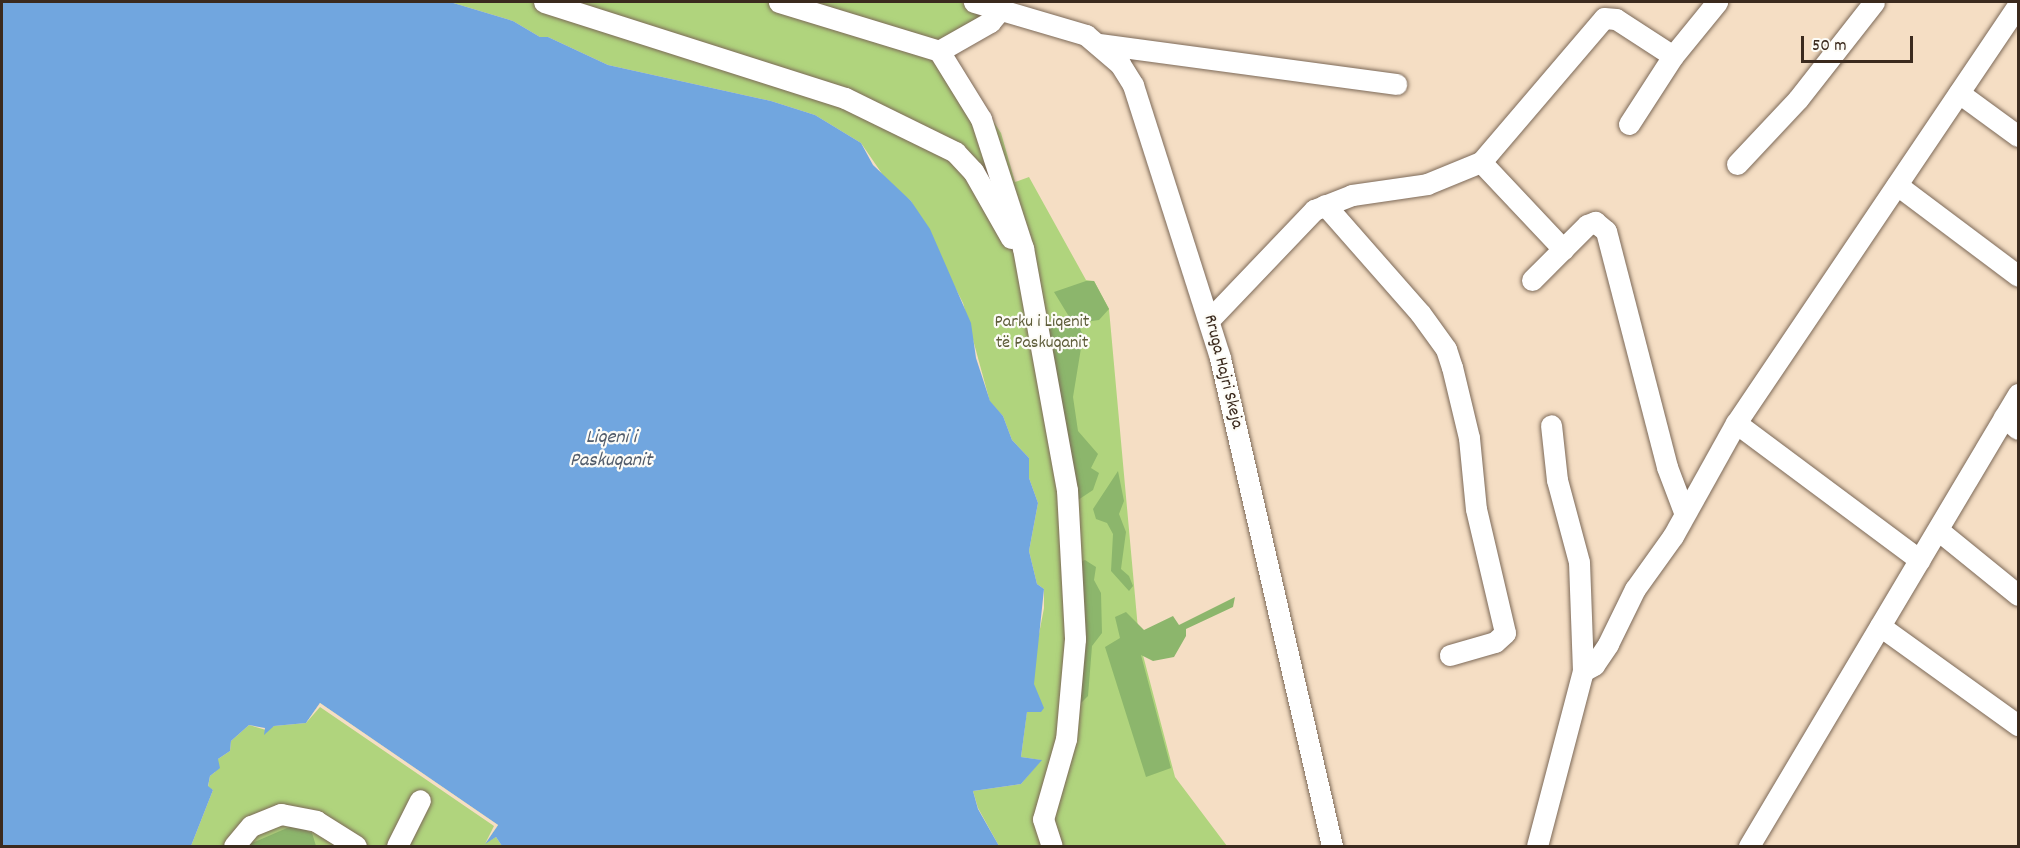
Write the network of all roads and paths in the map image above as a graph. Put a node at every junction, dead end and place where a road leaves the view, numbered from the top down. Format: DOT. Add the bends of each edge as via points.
graph roads {
  1 [pos="544,2"];
  2 [pos="778,2"];
  3 [pos="974,2"];
  4 [pos="1717,2"];
  5 [pos="1874,2"];
  6 [pos="2019,5"];
  7 [pos="1008,12"];
  8 [pos="1100,44"];
  9 [pos="939,51"];
  10 [pos="1673,56"];
  11 [pos="1396,84"];
  12 [pos="1959,93"];
  13 [pos="1629,124"];
  14 [pos="2019,136"];
  15 [pos="1482,162"];
  16 [pos="1737,164"];
  17 [pos="1897,185"];
  18 [pos="1325,205"];
  19 [pos="1023,248"];
  20 [pos="1563,249"];
  21 [pos="2019,276"];
  22 [pos="1532,280"];
  23 [pos="1210,319"];
  24 [pos="2019,394"];
  25 [pos="1736,423"];
  26 [pos="2012,423"];
  27 [pos="1551,425"];
  28 [pos="1684,512"];
  29 [pos="1938,530"];
  30 [pos="1920,560"];
  31 [pos="2019,595"];
  32 [pos="1880,626"];
  33 [pos="1449,655"];
  34 [pos="1583,671"];
  35 [pos="2019,725"];
  36 [pos="420,800"];
  37 [pos="234,846"];
  38 [pos="356,846"];
  39 [pos="397,846"];
  40 [pos="1052,846"];
  41 [pos="1332,846"];
  42 [pos="1537,846"];
  43 [pos="1749,846"];
  1 -- 19 [label="street" via="845,98 955,152 973,171 1007,234"];
  2 -- 9 [label="street"];
  3 -- 7 [label="street, Rruga Hajri Skeja"];
  4 -- 10 [label="street"];
  5 -- 16 [label="street" via="1798,99"];
  6 -- 12 [label="street"];
  7 -- 8 [label="street, Rruga Hajri Skeja" via="1086,35"];
  7 -- 9 [label="street"];
  8 -- 11 [label="street"];
  8 -- 23 [label="street, Rruga Hajri Skeja" via="1120,64 1145,113"];
  9 -- 19 [label="street" via="981,119"];
  10 -- 13 [label="street"];
  10 -- 15 [label="street" via="1616,19 1604,18"];
  12 -- 14 [label="street"];
  12 -- 17 [label="street"];
  15 -- 18 [label="street" via="1427,184 1352,195"];
  15 -- 20 [label="street"];
  17 -- 21 [label="street"];
  17 -- 25 [label="street"];
  18 -- 23 [label="street" via="1300,225"];
  18 -- 33 [label="street" via="1420,313 1446,349 1452,367 1469,438 1476,508 1505,633 1495,642"];
  19 -- 40 [label="street" via="1067,490 1075,618 1066,739 1043,819"];
  20 -- 22 [label="street"];
  20 -- 28 [label="street" via="1587,225 1595,222 1606,231 1667,467"];
  23 -- 41 [label="street, Rruga Hajri Skeja"];
  24 -- 26 [label="street"];
  25 -- 28 [label="street"];
  25 -- 30 [label="street"];
  26 -- 29 [label="street"];
  27 -- 34 [label="street" via="1557,480 1579,562"];
  28 -- 34 [label="street" via="1635,589 1608,644 1594,665"];
  29 -- 30 [label="street"];
  29 -- 31 [label="street"];
  30 -- 32 [label="street"];
  32 -- 35 [label="street"];
  32 -- 43 [label="street"];
  34 -- 42 [label="street"];
  36 -- 39 [label="street"];
  37 -- 38 [label="street" via="251,826 281,814 316,821"];
}
